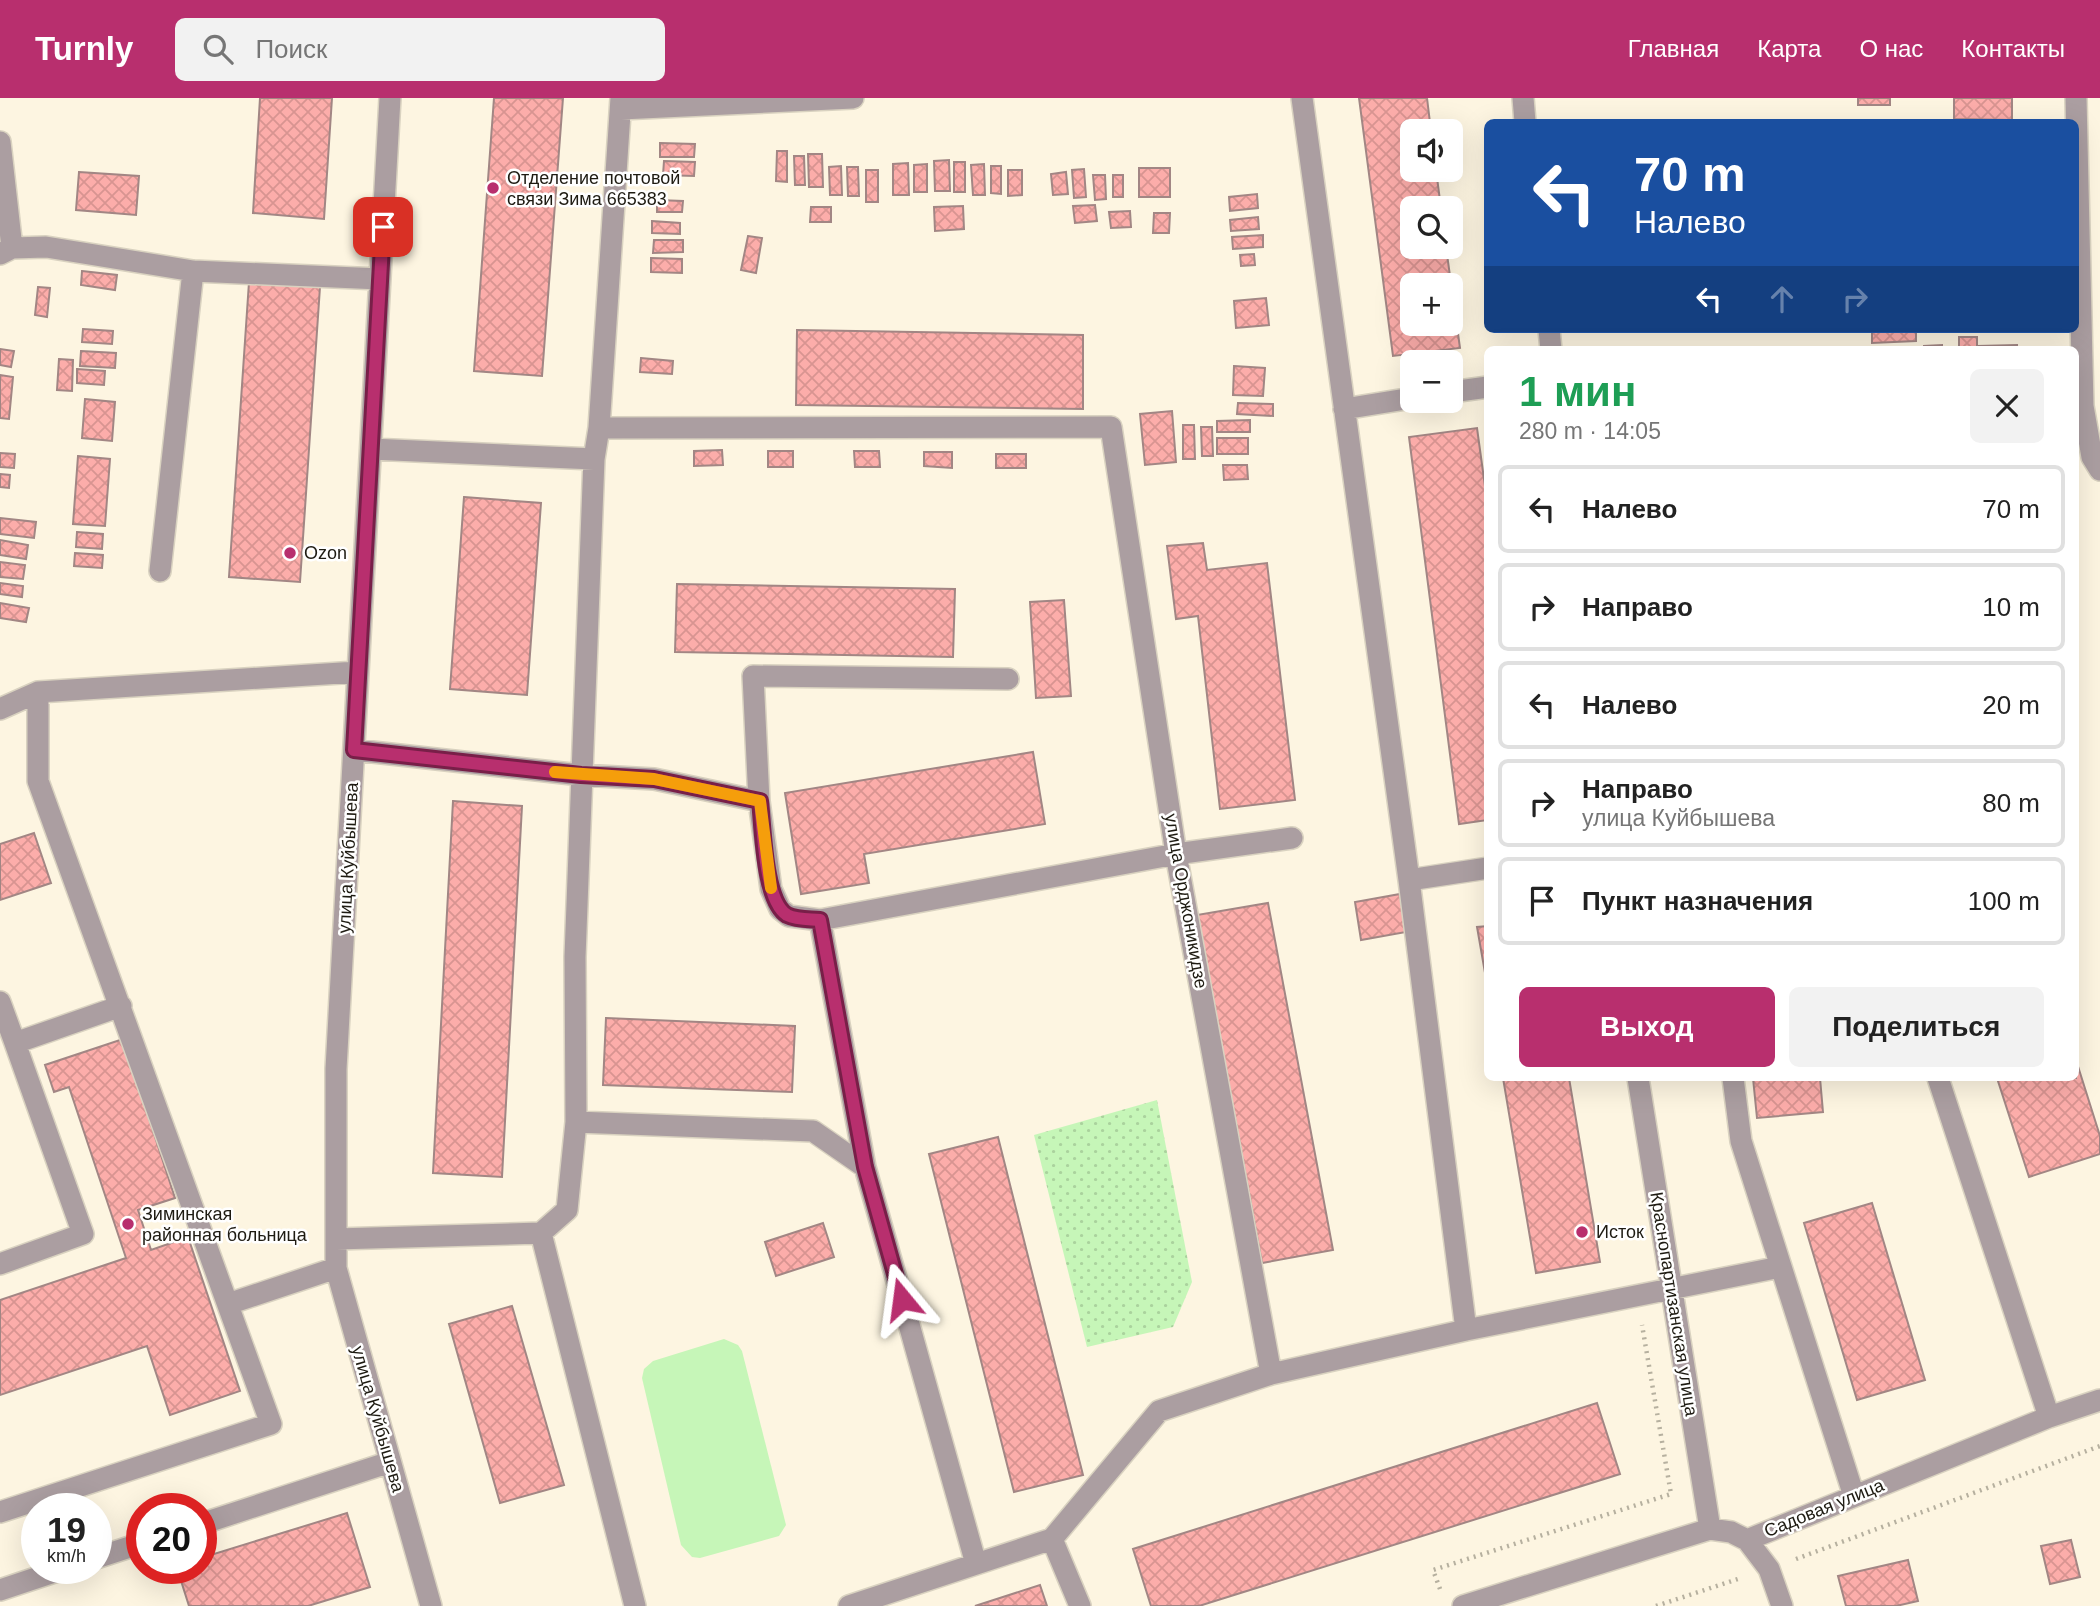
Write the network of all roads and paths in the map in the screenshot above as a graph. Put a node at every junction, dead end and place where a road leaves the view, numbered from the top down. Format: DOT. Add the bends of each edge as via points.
graph roads {
  1 [pos="390,98"];
  2 [pos="853,98"];
  3 [pos="1301,98"];
  4 [pos="1522,98"];
  5 [pos="2077,98"];
  6 [pos="621,103"];
  7 [pos="1525,119"];
  8 [pos="2077,119"];
  9 [pos="0,142"];
  10 [pos="2079,201"];
  11 [pos="6,251"];
  12 [pos="193,271"];
  13 [pos="380,279"];
  14 [pos="1484,388"];
  15 [pos="1463,390"];
  16 [pos="1400,400"];
  17 [pos="1344,409"];
  18 [pos="599,428"];
  19 [pos="371,449"];
  20 [pos="594,459"];
  21 [pos="2100,470"];
  22 [pos="160,570"];
  23 [pos="357,672"];
  24 [pos="1008,679"];
  25 [pos="38,692"];
  26 [pos="0,709"];
  27 [pos="354,750"];
  28 [pos="581,775"];
  29 [pos="760,801"];
  30 [pos="1292,838"];
  31 [pos="1176,854"];
  32 [pos="1484,869"];
  33 [pos="1409,880"];
  34 [pos="820,920"];
  35 [pos="0,1002"];
  36 [pos="121,1006"];
  37 [pos="15,1043"];
  38 [pos="1638,1081"];
  39 [pos="1733,1081"];
  40 [pos="1939,1081"];
  41 [pos="576,1122"];
  42 [pos="865,1167"];
  43 [pos="541,1233"];
  44 [pos="335,1239"];
  45 [pos="0,1264"];
  46 [pos="1780,1267"];
  47 [pos="336,1268"];
  48 [pos="1671,1289"];
  49 [pos="1637,1296"];
  50 [pos="228,1304"];
  51 [pos="1466,1330"];
  52 [pos="1271,1374"];
  53 [pos="2100,1400"];
  54 [pos="2049,1417"];
  55 [pos="2100,1446"];
  56 [pos="390,1462"];
  57 [pos="1854,1496"];
  58 [pos="0,1511"];
  59 [pos="217,1519"];
  60 [pos="1710,1529"];
  61 [pos="1052,1539"];
  62 [pos="1747,1539"];
  63 [pos="976,1564"];
  64 [pos="1769,1569"];
  65 [pos="21,1583"];
  66 [pos="0,1590"];
  67 [pos="1442,1594"];
  68 [pos="430,1606"];
  69 [pos="635,1606"];
  70 [pos="849,1606"];
  71 [pos="1080,1606"];
  72 [pos="1463,1606"];
  73 [pos="1656,1606"];
  74 [pos="1782,1606"];
  1 -- 13 [label="street, улица Куйбышева"];
  2 -- 6 [label="street"];
  3 -- 17 [label="street"];
  4 -- 7 [label="street"];
  5 -- 8 [label="street"];
  6 -- 18 [label="street"];
  9 -- 11 [label="street"];
  10 -- 21 [label="street" via="2083,406 2092,457"];
  11 -- 12 [label="street" via="46,247"];
  12 -- 13 [label="street"];
  12 -- 22 [label="street"];
  13 -- 19 [label="street, улица Куйбышева"];
  14 -- 15 [label="street"];
  16 -- 17 [label="street"];
  17 -- 33 [label="street"];
  18 -- 20 [label="street"];
  18 -- 31 [label="street, улица Орджоникидзе" via="1111,427"];
  19 -- 20 [label="street"];
  19 -- 23 [label="street, улица Куйбышева"];
  20 -- 28 [label="street"];
  23 -- 25 [label="street"];
  23 -- 27 [label="street, улица Куйбышева"];
  24 -- 29 [label="street" via="753,676"];
  25 -- 26 [label="street"];
  25 -- 36 [label="street" via="38,781"];
  27 -- 28 [label="street"];
  27 -- 44 [label="street, улица Куйбышева" via="336,1069"];
  28 -- 29 [label="street" via="654,779"];
  28 -- 41 [label="street"];
  29 -- 34 [label="street" via="771,889 780,909 789,916"];
  30 -- 31 [label="street"];
  31 -- 34 [label="street"];
  31 -- 52 [label="street, улица Орджоникидзе"];
  32 -- 33 [label="street"];
  33 -- 51 [label="street"];
  34 -- 42 [label="street"];
  35 -- 37 [label="street"];
  36 -- 37 [label="street"];
  36 -- 50 [label="street"];
  37 -- 45 [label="street" via="83,1234"];
  38 -- 48 [label="street, Краснопартизанская улица"];
  39 -- 46 [label="street" via="1741,1141"];
  40 -- 54 [label="street"];
  41 -- 42 [label="street" via="813,1131"];
  41 -- 43 [label="street" via="567,1210"];
  42 -- 63 [label="street"];
  43 -- 44 [label="street"];
  43 -- 69 [label="street"];
  44 -- 47 [label="street, улица Куйбышева"];
  46 -- 48 [label="street"];
  46 -- 57 [label="street"];
  47 -- 50 [label="street"];
  47 -- 56 [label="street, улица Куйбышева"];
  48 -- 49 [label="street"];
  48 -- 60 [label="street, Краснопартизанская улица"];
  49 -- 51 [label="street"];
  49 -- 67 [label="path" via="1671,1494 1433,1570"];
  50 -- 58 [label="street" via="271,1424"];
  51 -- 52 [label="street"];
  52 -- 61 [label="street" via="1159,1411"];
  53 -- 54 [label="street, Садовая улица"];
  54 -- 57 [label="street, Садовая улица"];
  55 -- 64 [label="path"];
  56 -- 59 [label="street"];
  56 -- 68 [label="street, улица Куйбышева"];
  57 -- 62 [label="street, Садовая улица"];
  60 -- 62 [label="street, Садовая улица"];
  60 -- 72 [label="street"];
  61 -- 63 [label="street"];
  61 -- 71 [label="street"];
  62 -- 64 [label="street"];
  63 -- 70 [label="street"];
  64 -- 73 [label="path"];
  64 -- 74 [label="street"];
  65 -- 66 [label="street"];
}
